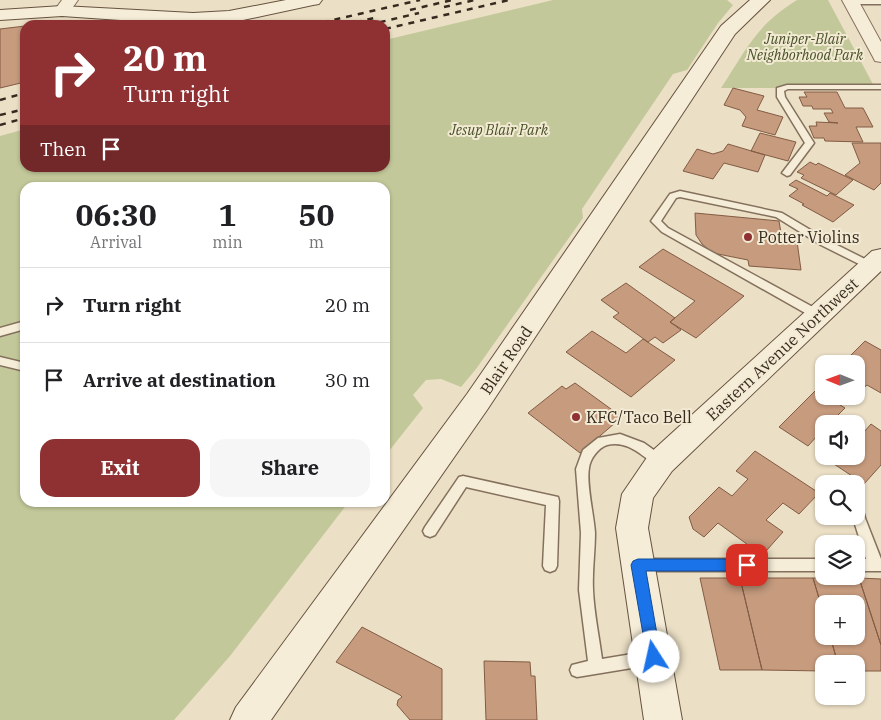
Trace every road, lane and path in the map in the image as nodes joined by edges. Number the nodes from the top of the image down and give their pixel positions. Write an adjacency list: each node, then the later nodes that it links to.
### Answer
1 (313, 0): 5 (main road)
2 (761, 0): 27 (main road, Blair Road)
3 (850, 1): 4 (lane); 7 (street)
4 (881, 2)
5 (66, 5): 6 (main road)
6 (0, 15)
7 (881, 57)
8 (881, 87): 9 (lane)
9 (787, 173)
10 (876, 261): 11 (main road, Eastern Avenue Northwest); 11 (lane)
11 (818, 315): 16 (main road, Eastern Avenue Northwest)
12 (20, 326): 13 (lane)
13 (0, 332)
14 (0, 361): 15 (lane)
15 (20, 366)
16 (661, 462): 19 (main road, Eastern Avenue Northwest); 25 (lane)
17 (862, 525): 22 (lane)
18 (430, 531): 23 (lane)
19 (638, 565): 20 (lane); 24 (main road, Eastern Avenue Northwest)
20 (815, 565)
21 (865, 565): 22 (lane)
22 (878, 565)
23 (550, 566)
24 (654, 657): 25 (lane); 28 (main road, Eastern Avenue Northwest)
25 (596, 667): 26 (lane)
26 (577, 670)
27 (249, 720)
28 (663, 720)

